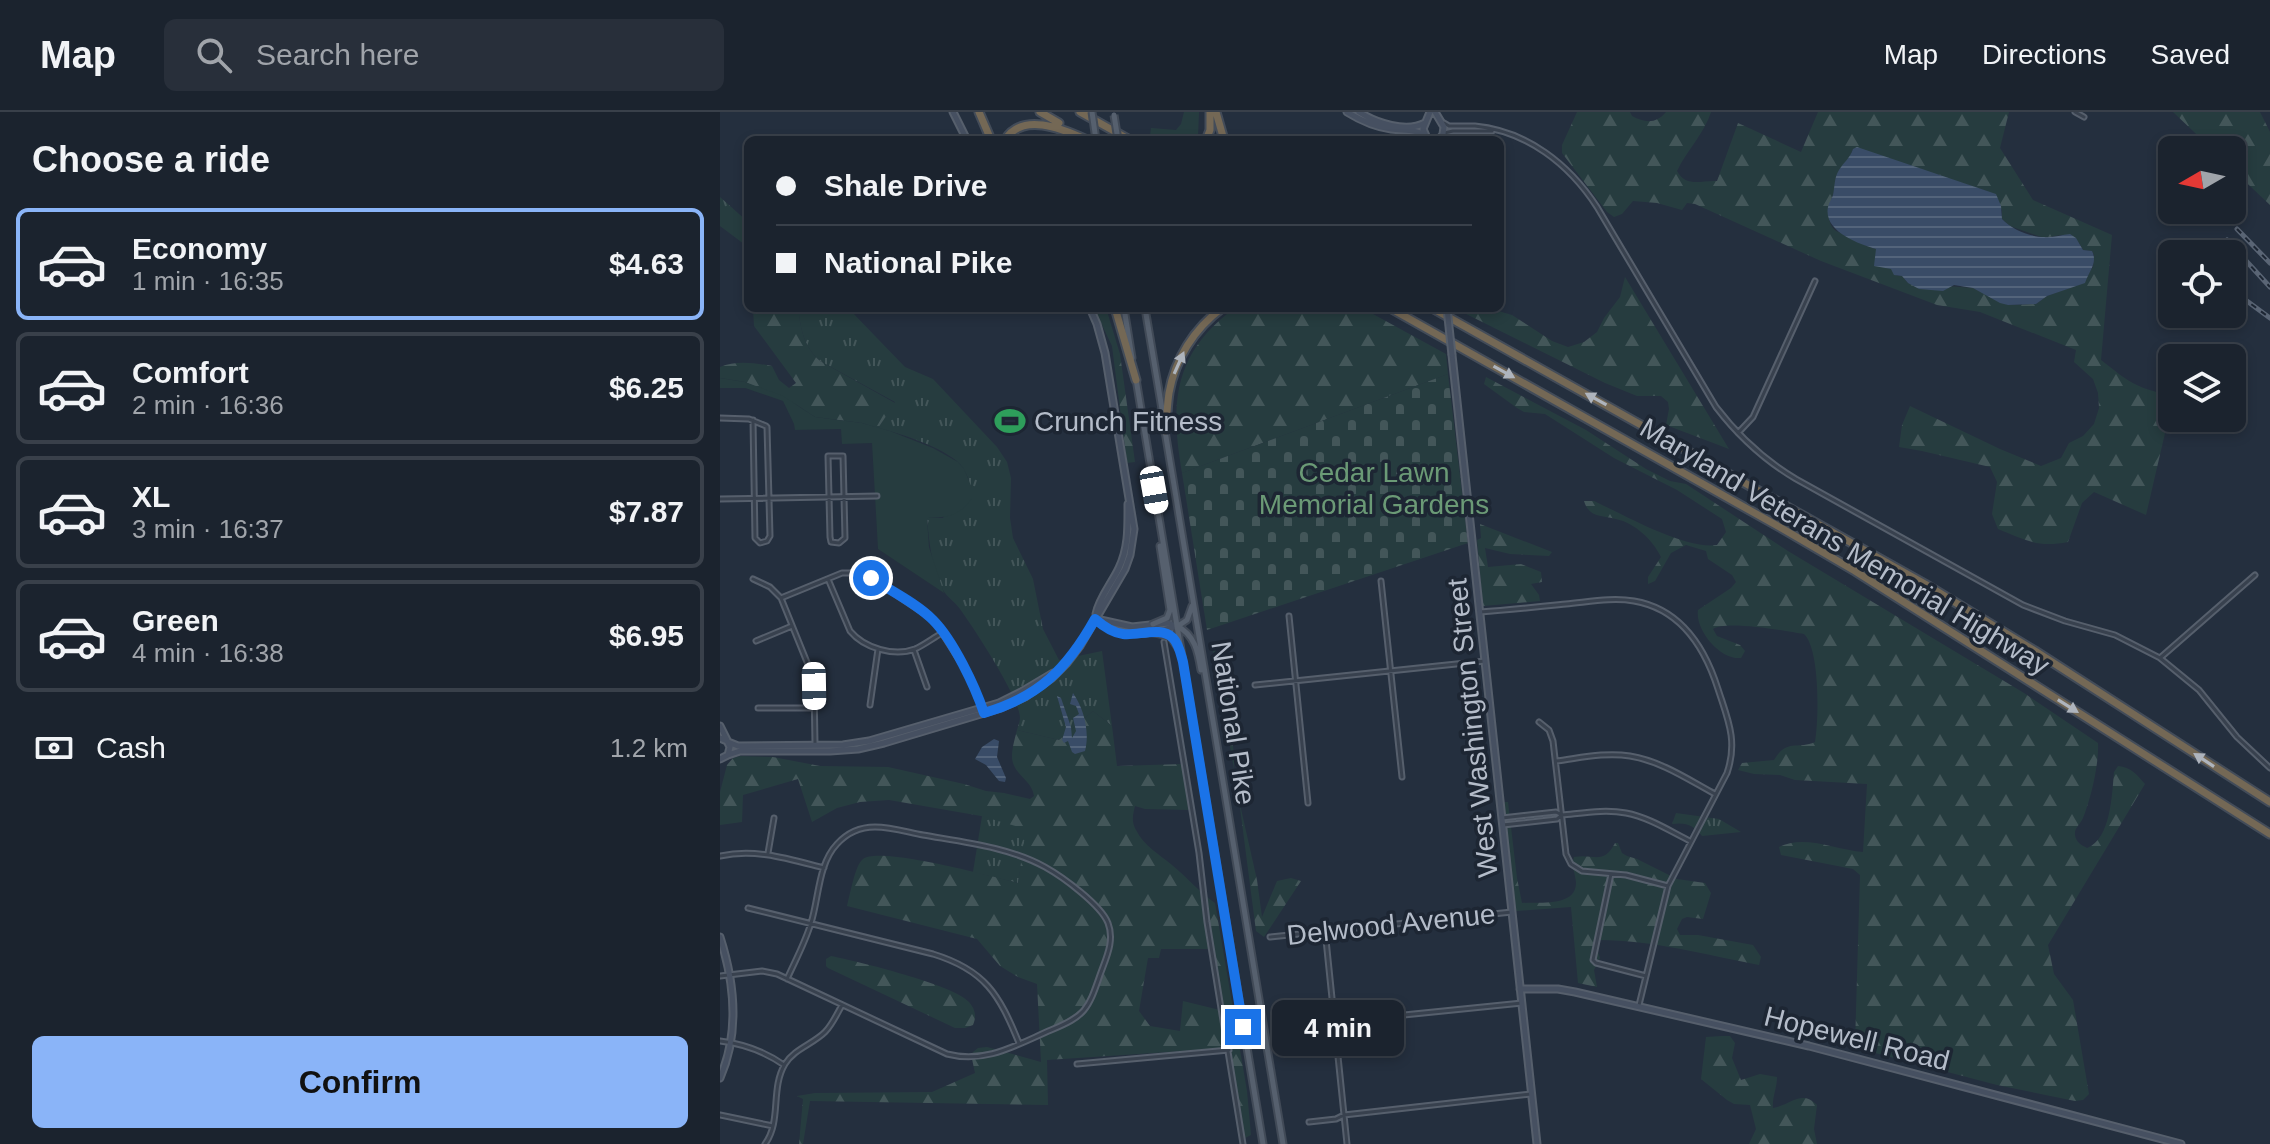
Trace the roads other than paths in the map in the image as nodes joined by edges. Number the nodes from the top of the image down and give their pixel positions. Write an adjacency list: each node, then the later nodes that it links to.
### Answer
1 (953, 112): 18 (main road)
2 (979, 112): 19 (highway)
3 (1040, 112): 22 (highway)
4 (1080, 112): 16 (highway)
5 (1092, 112): 23 (main road, bridge)
6 (1210, 112): 27 (highway)
7 (1216, 112): 28 (highway)
8 (1347, 112): 29 (main road)
9 (1359, 112): 14 (main road)
10 (1432, 112): 14 (main road); 15 (main road)
11 (2075, 112): 13 (street)
12 (1113, 114): 24 (main road, bridge)
13 (2084, 117)
14 (1426, 121): 15 (main road); 30 (main road)
15 (1440, 121): 17 (street); 31 (main road)
16 (1099, 123): 25 (highway); 26 (highway)
17 (1492, 131): 32 (street); 46 (street)
18 (965, 136)
19 (989, 136)
20 (1007, 136): 21 (highway)
21 (1081, 136)
22 (1084, 136)
23 (1091, 136)
24 (1117, 136)
25 (1123, 136)
26 (1127, 136)
27 (1208, 136)
28 (1223, 136)
29 (1424, 136)
30 (1426, 136)
31 (1440, 136)
32 (1442, 136)
33 (1815, 281): 46 (street)
34 (1092, 312): 48 (main road)
35 (1116, 312): 42 (highway)
36 (1125, 312): 42 (main road, National Pike)
37 (1146, 312): 45 (main road, National Pike)
38 (1218, 312): 45 (highway, one-way to 38)
39 (1395, 312): 103 (highway, Maryland Veterans Memorial Highway, one-way to 103)
40 (1439, 312): 98 (highway, Maryland Veterans Memorial Highway, one-way to 40)
41 (1447, 312): 62 (main road, West Washington Street, bridge)
42 (1136, 380): 47 (main road, National Pike)
43 (720, 418): 44 (street)
44 (753, 420): 52 (street); 53 (street)
45 (1165, 431): 59 (main road, National Pike)
46 (1738, 433): 75 (street)
47 (1154, 490): 66 (main road); 68 (main road, National Pike)
48 (1128, 495): 61 (main road); 64 (main road)
49 (877, 496): 51 (street)
50 (829, 497): 51 (street); 51 (street); 51 (street); 53 (street)
51 (844, 497)
52 (754, 498): 53 (street); 53 (street); 54 (street)
53 (769, 498)
54 (720, 499)
55 (2255, 575): 75 (street)
56 (828, 578): 60 (street); 70 (street); 73 (street)
57 (753, 579): 60 (street)
58 (1381, 581): 78 (street)
59 (1193, 595): 68 (main road); 86 (main road, National Pike)
60 (781, 598): 67 (street)
61 (1107, 601): 64 (main road); 65 (main road)
62 (1480, 612): 76 (main road, West Washington Street); 97 (street)
63 (1289, 616): 79 (street)
64 (1095, 619): 65 (main road); 69 (main road); 85 (main road)
65 (1111, 623): 66 (main road)
66 (1153, 624): 68 (main road)
67 (792, 626): 71 (street); 84 (street)
68 (1177, 626): 69 (main road); 77 (main road, National Pike); 86 (main road)
69 (1150, 632): 77 (main road)
70 (942, 633): 74 (street); 85 (street)
71 (756, 641)
72 (1164, 642): 128 (street)
73 (878, 649): 74 (street); 82 (street)
74 (914, 650): 81 (street)
75 (2160, 658): 95 (street)
76 (1485, 661): 78 (street); 102 (main road, West Washington Street)
77 (1183, 662): 139 (main road, National Pike)
78 (1390, 671): 79 (street); 96 (street)
79 (1295, 681): 80 (street); 99 (street)
80 (1255, 685)
81 (927, 687)
82 (870, 705)
83 (758, 708): 84 (street)
84 (815, 708): 91 (street)
85 (983, 710): 91 (main road)
86 (1211, 710): 140 (main road, National Pike)
87 (1539, 722): 93 (street)
88 (720, 726): 90 (main road)
89 (720, 738): 90 (main road)
90 (728, 742): 91 (main road); 92 (main road)
91 (814, 748): 92 (main road)
92 (725, 757): 94 (main road)
93 (1556, 761): 97 (street); 100 (street)
94 (720, 767)
95 (2270, 768)
96 (1402, 777)
97 (1716, 794): 104 (street)
98 (2270, 802)
99 (1308, 803)
100 (1562, 815): 102 (street); 104 (street); 108 (street)
101 (774, 818): 105 (street)
102 (1503, 822): 111 (main road, West Washington Street)
103 (2270, 834)
104 (1690, 841): 109 (street)
105 (768, 854): 106 (street); 107 (street)
106 (720, 856)
107 (824, 868): 112 (street); 127 (street)
108 (1612, 873): 109 (street); 118 (street)
109 (1668, 886): 118 (street)
110 (748, 908): 112 (street)
111 (1512, 912): 113 (street, Delwood Avenue); 120 (main road, West Washington Street)
112 (811, 924): 119 (street); 127 (street)
113 (1325, 930): 115 (street, Delwood Avenue); 124 (street)
114 (720, 937): 116 (main road)
115 (1270, 937)
116 (730, 975): 117 (street); 119 (street); 126 (main road)
117 (720, 976)
118 (1646, 976): 123 (street)
119 (787, 979): 122 (street)
120 (1520, 989): 121 (main road, West Washington Street); 123 (main road, Hopewell Road)
121 (1522, 1003): 124 (street); 132 (main road, West Washington Street)
122 (842, 1005): 127 (street); 130 (street)
123 (1638, 1006): 143 (main road, Hopewell Road)
124 (1334, 1022): 134 (street)
125 (720, 1041): 126 (street)
126 (731, 1042): 130 (street); 131 (main road)
127 (1019, 1043)
128 (1229, 1050): 129 (street); 138 (street)
129 (1077, 1064)
130 (784, 1065): 136 (street)
131 (720, 1078)
132 (1531, 1094): 134 (street); 142 (main road, West Washington Street)
133 (720, 1115): 136 (street)
134 (1344, 1115): 135 (street); 141 (street)
135 (1309, 1122)
136 (773, 1126): 137 (street)
137 (765, 1144)
138 (1243, 1144)
139 (1263, 1144)
140 (1283, 1144)
141 (1347, 1144)
142 (1537, 1144)
143 (2181, 1144)

